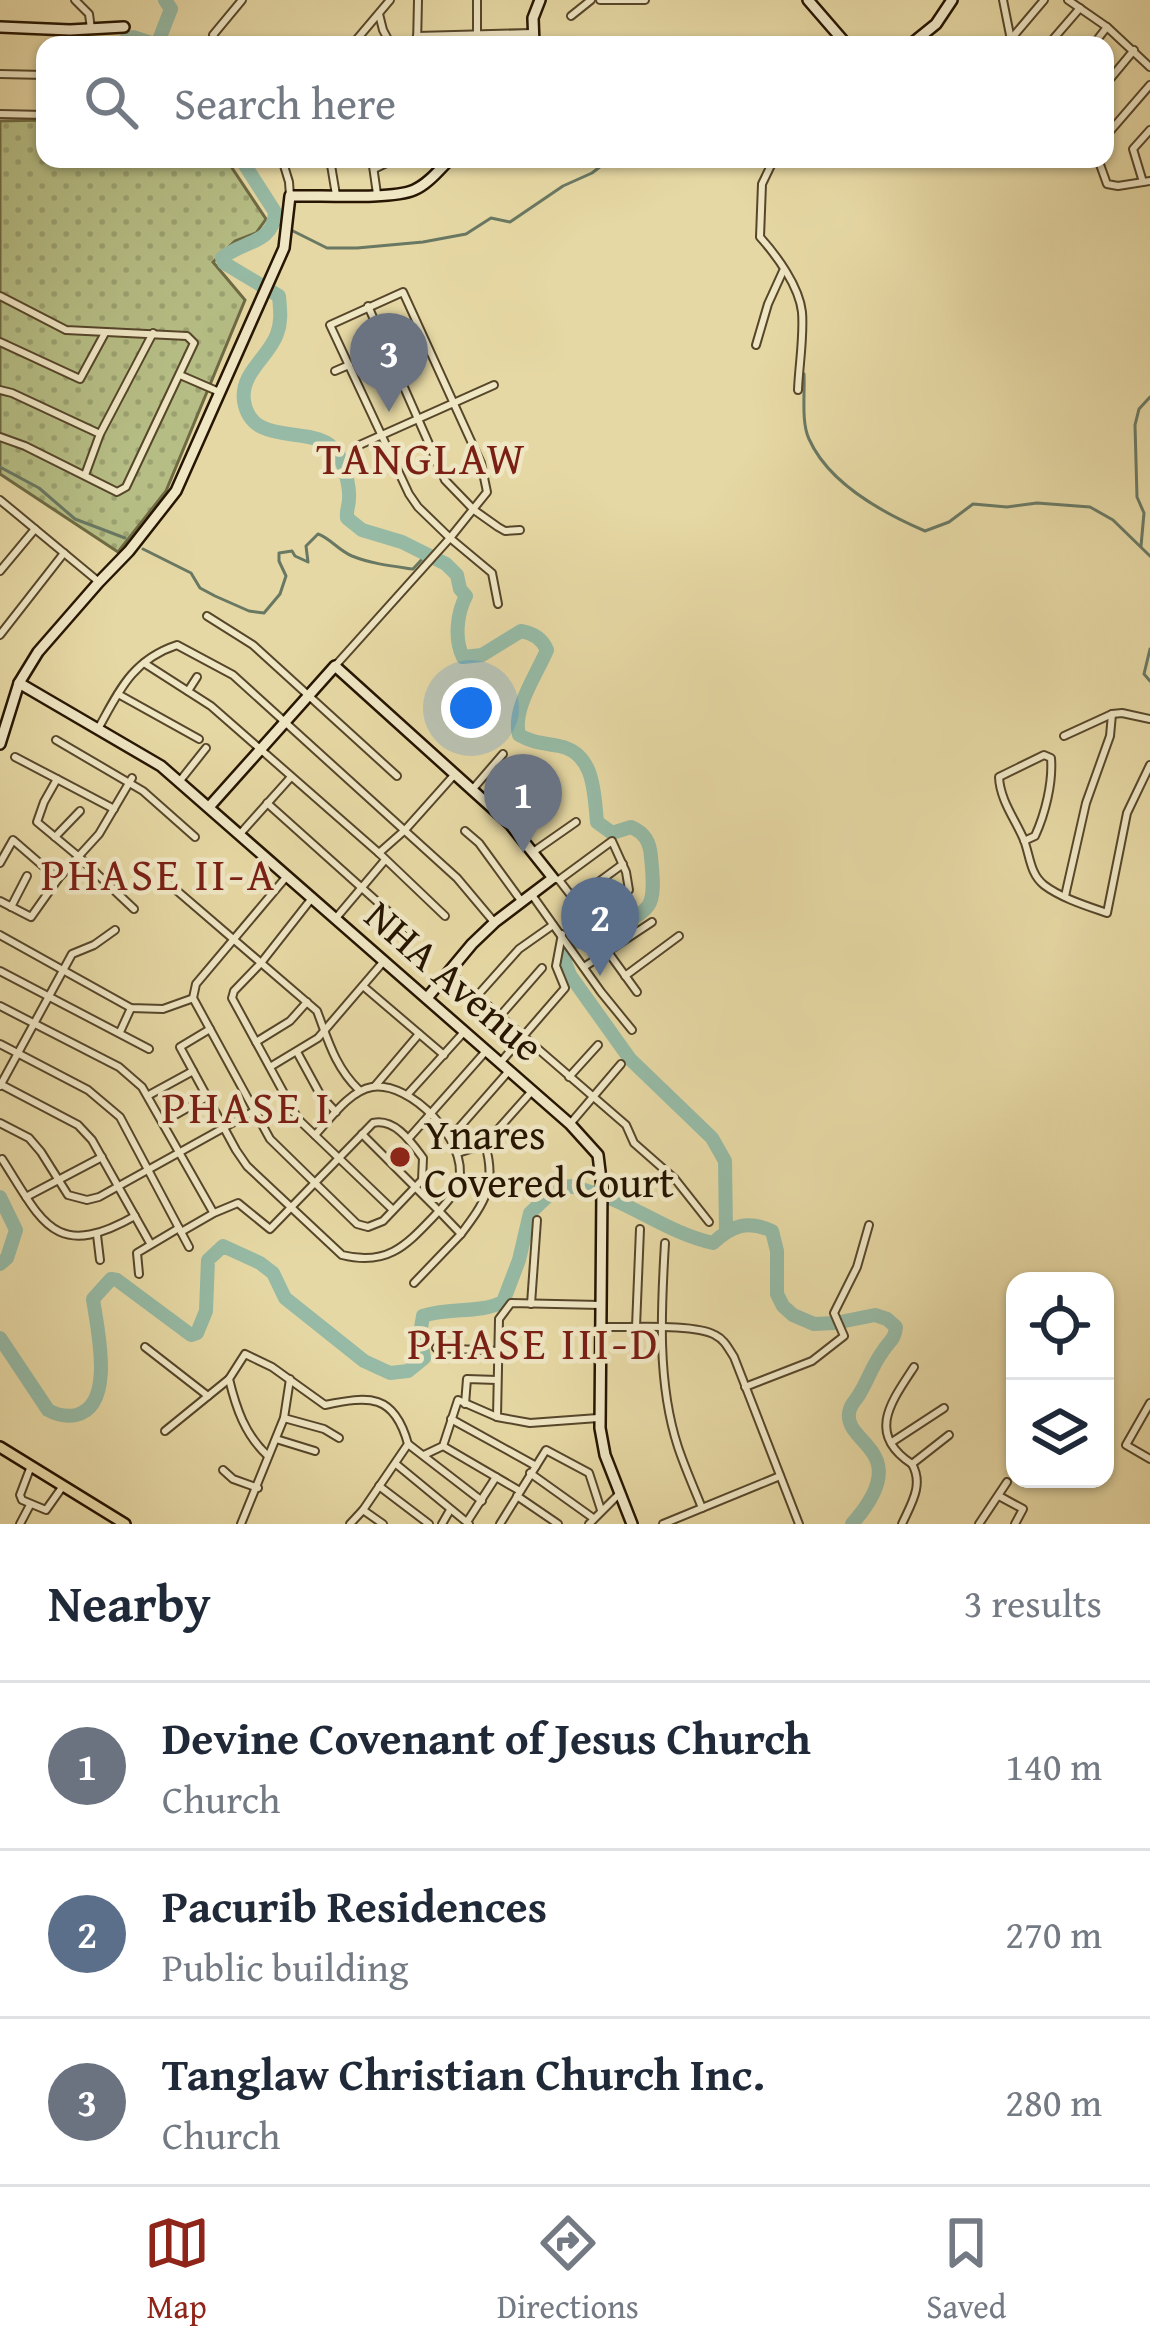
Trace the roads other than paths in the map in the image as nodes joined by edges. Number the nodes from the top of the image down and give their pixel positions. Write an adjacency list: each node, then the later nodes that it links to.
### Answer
1 (75, 0): 20 (street)
2 (242, 0): 22 (street)
3 (390, 0): 15 (street)
4 (418, 0): 25 (street)
5 (477, 0): 21 (street)
6 (539, 0): 28 (street)
7 (596, 0): 8 (street); 16 (street)
8 (645, 0)
9 (808, 0): 29 (street)
10 (952, 0): 30 (street)
11 (1003, 0): 31 (street)
12 (1044, 0): 32 (street)
13 (1068, 0): 14 (street)
14 (1081, 8): 19 (street); 33 (street)
15 (379, 14): 23 (street); 24 (street)
16 (571, 16)
17 (0, 27): 20 (street)
18 (124, 27): 20 (street)
19 (1107, 27): 34 (street); 35 (street)
20 (91, 29)
21 (477, 35): 26 (street); 27 (street)
22 (214, 36)
23 (361, 36)
24 (386, 36)
25 (417, 36)
26 (467, 36)
27 (491, 36)
28 (533, 36)
29 (840, 36)
30 (921, 36)
31 (1011, 36)
32 (1017, 36)
33 (1056, 36)
34 (1100, 36)
35 (1134, 50): 36 (street); 39 (street)
36 (1150, 67)
37 (0, 74): 38 (street)
38 (36, 74)
39 (1114, 74)
40 (1150, 85): 43 (street)
41 (0, 114): 42 (street)
42 (36, 115)
43 (1114, 127)
44 (1150, 130): 52 (street)
45 (285, 168): 54 (street)
46 (331, 168): 55 (street)
47 (378, 168): 51 (street)
48 (441, 168): 53 (street)
49 (769, 168): 56 (street)
50 (1101, 168): 52 (street)
51 (374, 170): 53 (street)
52 (1146, 182)
53 (377, 194): 55 (street)
54 (290, 196): 55 (street); 69 (street)
55 (336, 196)
56 (783, 271): 62 (street); 68 (street)
57 (0, 296): 60 (street)
58 (368, 306): 63 (street); 70 (street); 71 (street)
59 (154, 332): 60 (street); 65 (street); 72 (street)
60 (106, 333): 61 (street)
61 (0, 342)
62 (756, 345)
63 (349, 365): 64 (street); 73 (street)
64 (335, 371)
65 (180, 375): 69 (street); 76 (street)
66 (494, 386): 70 (street)
67 (0, 390): 72 (street)
68 (798, 390)
69 (218, 392): 84 (street)
70 (453, 402): 71 (street); 78 (street)
71 (416, 418): 73 (street); 78 (street)
72 (100, 434): 76 (street)
73 (383, 434): 75 (street); 81 (street)
74 (0, 437): 76 (street)
75 (355, 447)
76 (85, 475)
77 (1, 502): 79 (street)
78 (474, 509): 80 (street); 81 (street)
79 (35, 529): 82 (street); 83 (street)
80 (520, 530)
81 (450, 538): 85 (street); 89 (street)
82 (64, 553): 84 (street); 87 (street)
83 (0, 571)
84 (99, 582): 91 (street)
85 (498, 604)
86 (208, 616): 94 (street)
87 (0, 634)
88 (144, 663): 92 (street); 93 (street); 97 (street)
89 (335, 666): 94 (street); 109 (street)
90 (197, 677): 92 (street)
91 (20, 683): 98 (street, NHA Avenue); 102 (street)
92 (188, 691): 104 (street)
93 (118, 694): 98 (street); 100 (street)
94 (309, 696): 97 (street); 110 (street)
95 (1112, 714): 96 (street); 99 (street); 139 (street)
96 (1150, 719)
97 (284, 724): 104 (street); 122 (street)
98 (98, 729): 114 (street, NHA Avenue)
99 (1064, 736)
100 (199, 739)
101 (56, 740): 113 (street)
102 (0, 744)
103 (206, 748): 114 (street)
104 (261, 751): 111 (street); 117 (street)
105 (503, 754): 115 (street)
106 (15, 758): 112 (street)
107 (1150, 764): 139 (street)
108 (537, 772): 120 (street)
109 (455, 774): 115 (street); 122 (street)
110 (397, 776)
111 (291, 777): 116 (street); 130 (street)
112 (57, 779): 118 (street); 125 (street)
113 (130, 780): 118 (street); 126 (street)
114 (179, 782): 117 (street, NHA Avenue)
115 (472, 790): 120 (street)
116 (267, 803): 124 (street); 138 (street)
117 (208, 807): 124 (street, NHA Avenue)
118 (114, 809): 129 (street)
119 (80, 811): 125 (street)
120 (500, 814): 128 (street)
121 (576, 822): 128 (street)
122 (405, 830): 130 (street); 148 (street)
123 (465, 831): 141 (street)
124 (240, 834): 133 (street, NHA Avenue)
125 (55, 837): 129 (street)
126 (195, 837)
127 (1024, 842): 127 (street); 139 (street)
128 (533, 852): 137 (street)
129 (78, 856): 136 (street); 145 (street)
130 (382, 857): 138 (street); 146 (street)
131 (0, 863): 136 (street)
132 (623, 864): 137 (street); 142 (street); 142 (street)
133 (287, 875): 140 (street, NHA Avenue); 156 (street)
134 (27, 876): 144 (street)
135 (161, 877): 156 (street)
136 (58, 879): 144 (street)
137 (556, 879): 141 (street); 142 (street)
138 (362, 888): 147 (street); 152 (street)
139 (1065, 896)
140 (312, 898): 147 (street, NHA Avenue); 159 (street)
141 (527, 898): 148 (street); 150 (street)
142 (574, 900)
143 (0, 901): 144 (street)
144 (11, 907)
145 (134, 909)
146 (445, 916)
147 (336, 918): 158 (street, NHA Avenue)
148 (494, 922): 164 (street)
149 (652, 922): 157 (street)
150 (554, 924): 153 (street); 169 (street)
151 (115, 930): 162 (street)
152 (410, 932)
153 (562, 934): 160 (street); 183 (street)
154 (0, 935): 162 (street)
155 (680, 936): 165 (street)
156 (232, 939): 159 (street); 170 (street)
157 (608, 952): 160 (street); 165 (street)
158 (384, 962): 166 (street); 171 (street, NHA Avenue)
159 (261, 963): 172 (street); 184 (street)
160 (584, 967): 178 (street)
161 (542, 968): 175 (street)
162 (62, 969): 168 (street); 174 (street)
163 (0, 971): 168 (street)
164 (449, 972): 169 (street); 171 (street)
165 (625, 976): 167 (street)
166 (363, 986): 180 (street); 182 (street)
167 (637, 992)
168 (47, 995): 176 (street); 181 (street)
169 (477, 996): 175 (street)
170 (193, 998): 174 (street); 177 (street)
171 (427, 998): 179 (street, NHA Avenue)
172 (307, 1002): 180 (street); 184 (street)
173 (0, 1006): 176 (street)
174 (131, 1008): 181 (street)
175 (500, 1016): 183 (street)
176 (32, 1023): 190 (street); 202 (street)
177 (209, 1029): 195 (street); 205 (street)
178 (632, 1030)
179 (464, 1032): 188 (street, NHA Avenue); 191 (street)
180 (322, 1033): 189 (street); 199 (street)
181 (119, 1034): 187 (street)
182 (419, 1034): 191 (street); 198 (street)
183 (523, 1036): 194 (street); 196 (street)
184 (256, 1042): 193 (street)
185 (0, 1044): 190 (street)
186 (598, 1045): 196 (street)
187 (149, 1049)
188 (486, 1051): 194 (street, NHA Avenue); 207 (street)
189 (297, 1052): 193 (street); 206 (street)
190 (17, 1053): 197 (street); 222 (street)
191 (444, 1055): 201 (street)
192 (621, 1064): 204 (street)
193 (270, 1067): 213 (street)
194 (504, 1067): 200 (street, NHA Avenue); 214 (street)
195 (193, 1071): 202 (street); 203 (street)
196 (569, 1077): 204 (street)
197 (0, 1085): 219 (street)
198 (374, 1086): 199 (street); 201 (street)
199 (360, 1091): 206 (street)
200 (532, 1091): 210 (street, NHA Avenue); 216 (street)
201 (407, 1095): 207 (street)
202 (148, 1096): 208 (street)
203 (207, 1097): 208 (street); 211 (street)
204 (593, 1097): 210 (street); 235 (street)
205 (254, 1111): 211 (street); 225 (street)
206 (336, 1112): 213 (street)
207 (431, 1116): 214 (street); 215 (street)
208 (163, 1122): 217 (street)
209 (0, 1123): 224 (street)
210 (570, 1124): 248 (street, NHA Avenue)
211 (224, 1128): 217 (street); 229 (street)
212 (362, 1134): 215 (street); 220 (street); 227 (street)
213 (315, 1135): 220 (street)
214 (451, 1137): 218 (street)
215 (408, 1139): 227 (street)
216 (485, 1144): 218 (street); 239 (street)
217 (180, 1152): 222 (street); 232 (street)
218 (458, 1153): 231 (street)
219 (102, 1157): 224 (street); 226 (street)
220 (340, 1157): 225 (street); 230 (street)
221 (2, 1159): 223 (street)
222 (148, 1169): 226 (street); 238 (street)
223 (4, 1170): 228 (street)
224 (58, 1182): 226 (street); 228 (street)
225 (315, 1183): 229 (street); 230 (street)
226 (119, 1187): 233 (street)
227 (415, 1188): 230 (street); 231 (street)
228 (26, 1197): 240 (street)
229 (291, 1208): 231 (street); 232 (street)
230 (394, 1210)
231 (439, 1211): 239 (street)
232 (214, 1213): 238 (street)
233 (135, 1216): 240 (street); 241 (street)
234 (537, 1220): 247 (street)
235 (709, 1222)
236 (868, 1225): 259 (street)
237 (640, 1229): 250 (street)
238 (180, 1230): 241 (street); 243 (street)
239 (461, 1234): 246 (street)
240 (97, 1235): 244 (street)
241 (149, 1244): 245 (street)
242 (664, 1244): 251 (street)
243 (189, 1247)
244 (100, 1260)
245 (139, 1274)
246 (414, 1283)
247 (531, 1304): 248 (street); 254 (street)
248 (600, 1305): 249 (street, NHA Avenue)
249 (600, 1327): 250 (street); 266 (street, NHA Avenue)
250 (635, 1328): 251 (street)
251 (661, 1328): 259 (street); 296 (street)
252 (145, 1348): 260 (street)
253 (436, 1348): 254 (street)
254 (497, 1351): 258 (street)
255 (914, 1367): 272 (street)
256 (229, 1379): 257 (street); 260 (street); 278 (street)
257 (290, 1379): 265 (street); 273 (street)
258 (497, 1380): 261 (street); 264 (street)
259 (746, 1387): 286 (street)
260 (208, 1396): 268 (street)
261 (465, 1404): 264 (street); 267 (street)
262 (944, 1408): 272 (street)
263 (1148, 1408): 279 (street)
264 (497, 1417): 266 (street)
265 (284, 1418): 270 (street); 271 (street)
266 (599, 1418): 292 (street, NHA Avenue)
267 (451, 1419): 274 (street); 284 (street)
268 (165, 1431)
269 (949, 1435): 281 (street)
270 (276, 1438): 276 (street); 278 (street)
271 (338, 1438)
272 (892, 1442): 281 (street)
273 (408, 1444): 277 (street); 280 (street)
274 (442, 1446): 277 (street); 285 (street)
275 (0, 1447): 282 (main road)
276 (315, 1450)
277 (424, 1455): 294 (street)
278 (268, 1456): 290 (street)
279 (1150, 1459)
280 (396, 1464): 289 (street); 298 (street)
281 (912, 1464): 314 (street)
282 (31, 1466): 288 (main road); 295 (street)
283 (223, 1470): 290 (street)
284 (533, 1470): 291 (street); 299 (street); 300 (street)
285 (496, 1477): 291 (street); 294 (street)
286 (780, 1477): 296 (street); 313 (street)
287 (1006, 1484): 293 (street)
288 (63, 1486): 295 (street); 304 (main road)
289 (380, 1486): 297 (street); 308 (street)
290 (258, 1488): 305 (street)
291 (518, 1493): 301 (street); 310 (street)
292 (619, 1494): 299 (street); 311 (street, NHA Avenue)
293 (999, 1496): 315 (street); 316 (street)
294 (482, 1501): 302 (street)
295 (30, 1505): 303 (street)
296 (702, 1508): 312 (street)
297 (363, 1510): 306 (street); 307 (street)
298 (450, 1510): 302 (street); 309 (street)
299 (601, 1510): 300 (street)
300 (591, 1521)
301 (505, 1522)
302 (468, 1523)
303 (20, 1524)
304 (125, 1524)
305 (242, 1524)
306 (350, 1524)
307 (383, 1524)
308 (428, 1524)
309 (442, 1524)
310 (558, 1524)
311 (632, 1524)
312 (663, 1524)
313 (800, 1524)
314 (902, 1524)
315 (979, 1524)
316 (1015, 1524)

